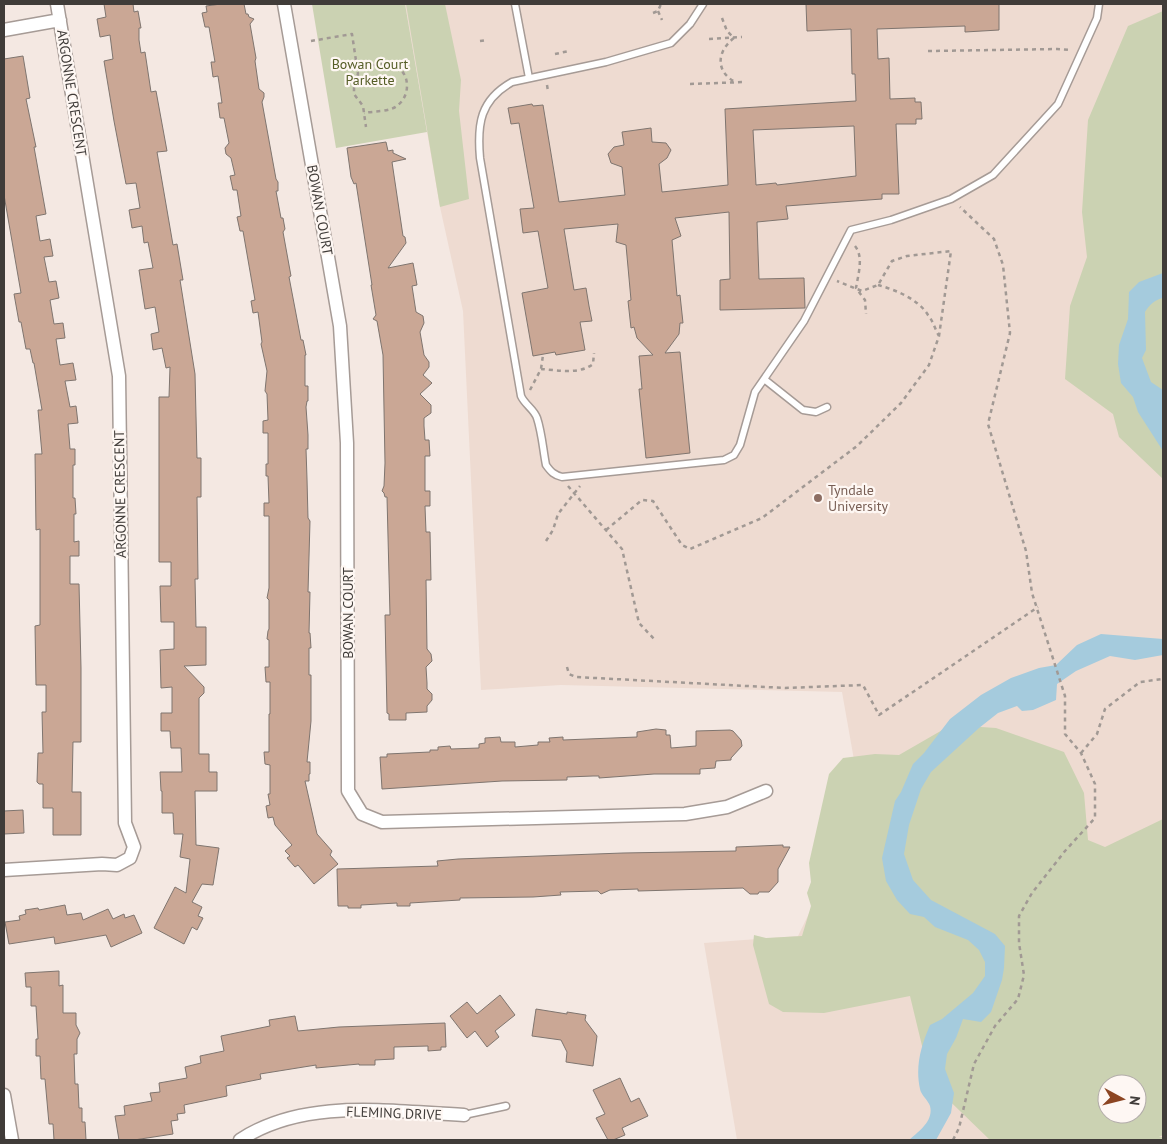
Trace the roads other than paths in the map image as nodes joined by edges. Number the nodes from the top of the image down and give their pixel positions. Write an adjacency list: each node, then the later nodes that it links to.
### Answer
1 (57, 4): 6 (street, ARGONNE CRESCENT)
2 (284, 4): 11 (street, BOWAN COURT)
3 (516, 4): 8 (lane)
4 (703, 4): 8 (lane)
5 (1098, 4): 9 (lane)
6 (60, 20): 7 (street); 12 (street, ARGONNE CRESCENT)
7 (4, 30)
8 (529, 78): 9 (lane)
9 (764, 379): 10 (lane)
10 (827, 407)
11 (766, 791)
12 (4, 870)
13 (4, 1095): 16 (street)
14 (506, 1106): 15 (lane)
15 (464, 1116): 17 (street, FLEMING DRIVE)
16 (12, 1140)
17 (240, 1140)

